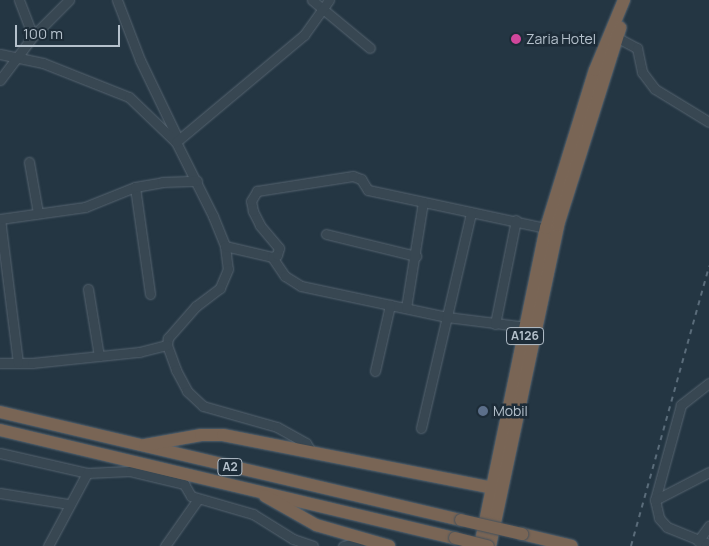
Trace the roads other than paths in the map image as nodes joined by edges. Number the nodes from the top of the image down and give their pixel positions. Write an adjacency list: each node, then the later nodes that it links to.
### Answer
1 (19, 0): 8 (street)
2 (69, 0): 8 (street)
3 (116, 0): 16 (street)
4 (312, 0): 7 (street)
5 (624, 0): 24 (highway, A126)
6 (632, 0): 9 (highway, A126)
7 (326, 4): 11 (street); 16 (street)
8 (33, 36): 13 (street)
9 (616, 37): 15 (street); 68 (highway, A126)
10 (0, 44): 12 (street)
11 (370, 48)
12 (3, 54): 13 (street)
13 (20, 56): 14 (street); 16 (street)
14 (0, 80)
15 (709, 122)
16 (177, 140): 18 (street)
17 (29, 162): 22 (street)
18 (197, 181): 19 (street); 26 (street)
19 (135, 187): 22 (street); 30 (street)
20 (423, 202): 21 (street); 27 (street); 28 (street)
21 (471, 213): 23 (street); 33 (street)
22 (38, 214): 39 (street)
23 (516, 220): 24 (street); 34 (street)
24 (546, 228): 35 (highway, A126)
25 (326, 234): 27 (street)
26 (225, 246): 28 (street); 36 (street)
27 (416, 256): 32 (street)
28 (272, 257): 31 (street)
29 (88, 289): 37 (street)
30 (150, 294)
31 (390, 305): 32 (street); 40 (street)
32 (406, 308): 33 (street)
33 (446, 317): 34 (street); 43 (street)
34 (495, 324): 35 (street)
35 (526, 326): 51 (highway, A126)
36 (167, 345): 37 (street); 47 (street)
37 (99, 356): 39 (street)
38 (0, 363): 39 (street)
39 (18, 363)
40 (375, 371)
41 (709, 383): 55 (street)
42 (0, 412): 45 (highway, A2)
43 (421, 428)
44 (0, 430): 50 (highway, A2)
45 (134, 445): 47 (highway); 52 (highway, A2)
46 (0, 453): 49 (street)
47 (312, 453): 51 (highway)
48 (709, 472): 55 (street)
49 (87, 473): 54 (street); 56 (street)
50 (247, 488): 57 (highway, A2); 59 (highway)
51 (494, 488): 67 (highway, A126)
52 (340, 492): 57 (highway); 69 (highway, A2, bridge)
53 (0, 493): 56 (street)
54 (198, 498): 64 (street); 65 (street)
55 (655, 500): 60 (street)
56 (69, 504): 63 (street)
57 (336, 509): 68 (highway, A2, bridge)
58 (709, 526): 60 (street)
59 (366, 540): 62 (street); 66 (highway)
60 (698, 540): 61 (street)
61 (709, 544)
62 (348, 545)
63 (48, 546)
64 (164, 546)
65 (313, 546)
66 (389, 546)
67 (480, 546)
68 (489, 546)
69 (572, 546)

